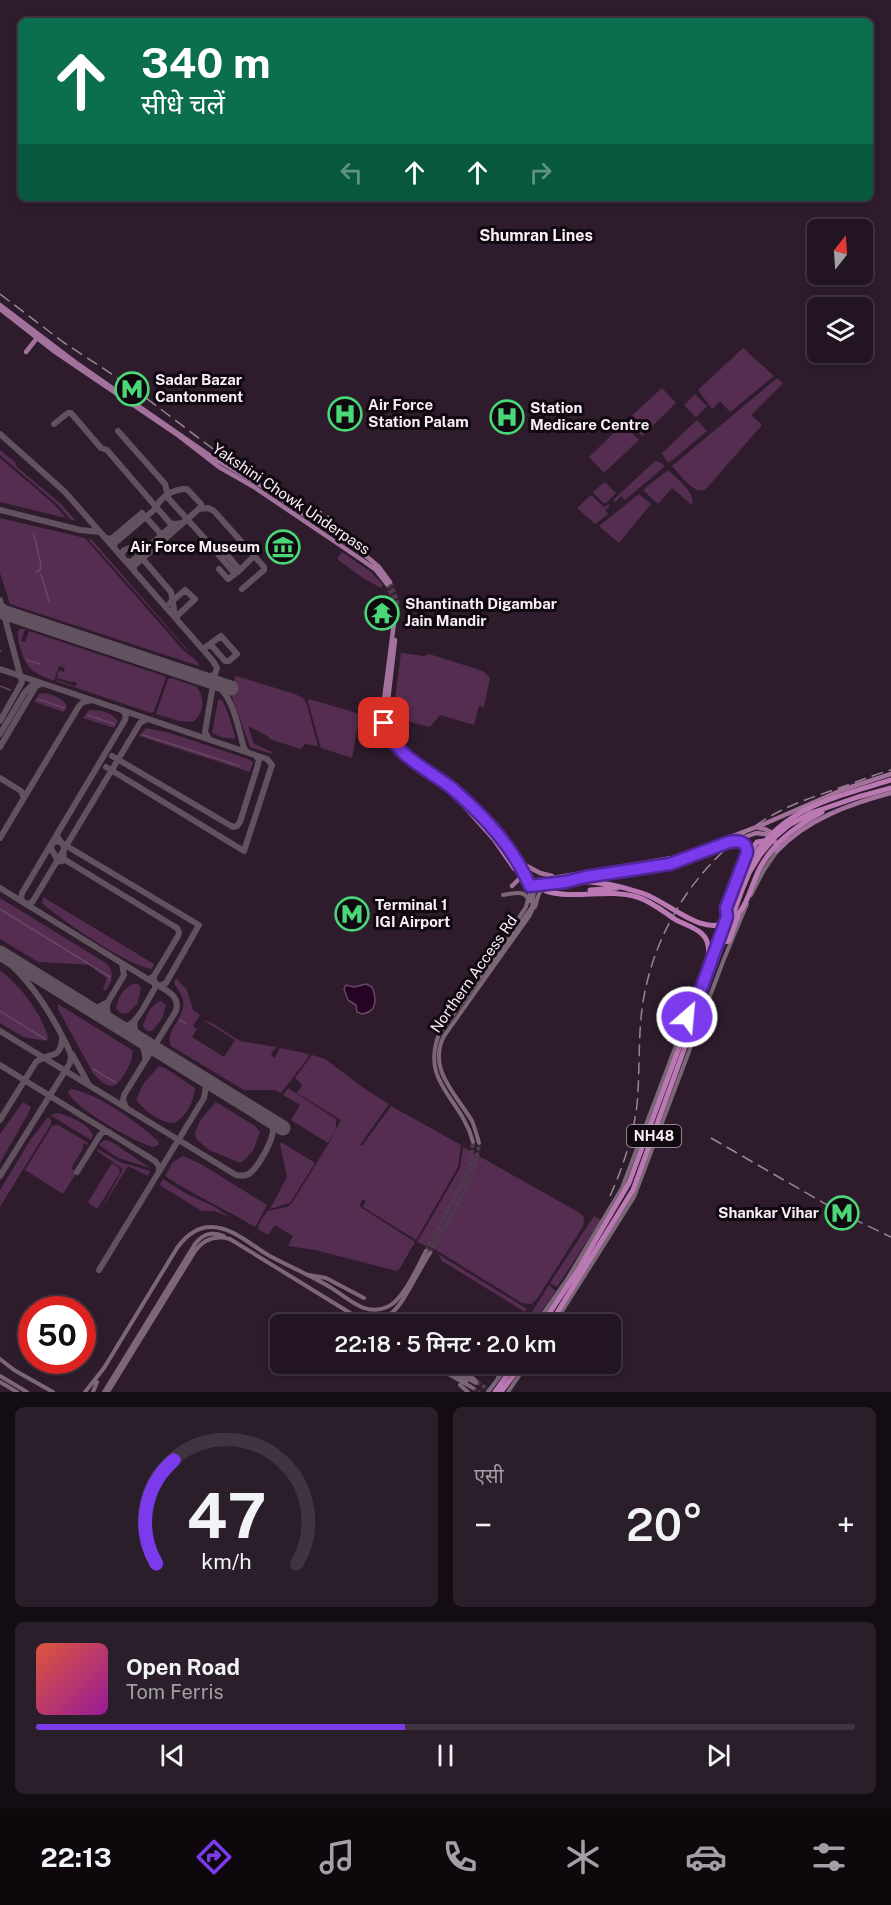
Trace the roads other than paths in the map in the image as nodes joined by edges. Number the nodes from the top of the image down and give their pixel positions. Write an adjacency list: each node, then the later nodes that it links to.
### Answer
1 (0, 305): 3 (main road, Yakshini Chowk Underpass)
2 (0, 309): 3 (main road, Yakshini Chowk Underpass)
3 (37, 338): 4 (main road)
4 (26, 352)
5 (891, 774): 10 (main road)
6 (891, 780): 31 (highway, NH48)
7 (443, 782): 21 (highway); 21 (main road)
8 (891, 788): 11 (highway, NH48)
9 (891, 793): 12 (main road)
10 (819, 800): 12 (main road); 13 (main road)
11 (832, 807): 26 (highway); 31 (highway, NH48)
12 (826, 816): 16 (main road)
13 (776, 818): 14 (main road); 16 (main road)
14 (750, 832): 15 (main road); 17 (main road); 22 (main road)
15 (774, 837): 18 (main road); 19 (highway)
16 (791, 837): 18 (main road)
17 (729, 842): 20 (highway); 23 (main road)
18 (777, 851): 32 (main road)
19 (767, 853): 20 (highway); 30 (highway)
20 (744, 861): 34 (highway)
21 (519, 864): 22 (main road); 24 (main road); 25 (main road)
22 (559, 877): 24 (main road)
23 (568, 881): 24 (main road); 26 (highway); 33 (main road)
24 (532, 883): 33 (main road, Northern Access Rd); 35 (main road, Northern Access Rd)
25 (512, 886)
26 (631, 889): 28 (highway)
27 (546, 891): 28 (highway)
28 (573, 894): 38 (highway)
29 (503, 895): 35 (main road)
30 (744, 898): 32 (highway); 36 (highway)
31 (735, 904): 34 (highway, NH48); 36 (highway, NH48)
32 (745, 909): 49 (main road)
33 (532, 911): 39 (main road, Northern Access Rd)
34 (727, 917): 37 (highway, NH48)
35 (505, 941): 39 (main road, Northern Access Rd)
36 (724, 942): 50 (highway, NH48)
37 (700, 992): 38 (main road); 48 (highway, NH48)
38 (693, 998): 47 (main road)
39 (445, 1030): 40 (main road, Northern Access Rd); 41 (main road, Northern Access Rd)
40 (473, 1142)
41 (479, 1143)
42 (230, 1239): 45 (main road); 71 (main road); 71 (main road)
43 (310, 1276): 44 (main road); 46 (main road); 52 (main road)
44 (364, 1298)
45 (352, 1314)
46 (392, 1314)
47 (543, 1314)
48 (549, 1314)
49 (558, 1314)
50 (558, 1314)
51 (0, 1359): 68 (main road)
52 (104, 1368): 69 (main road); 70 (main road)
53 (449, 1374): 54 (main road)
54 (453, 1374)
55 (460, 1374): 56 (main road)
56 (468, 1374)
57 (498, 1374): 64 (main road)
58 (502, 1374): 64 (main road)
59 (507, 1374): 74 (highway)
60 (514, 1374): 75 (highway)
61 (521, 1374): 76 (main road)
62 (0, 1376): 67 (main road)
63 (0, 1382): 66 (main road)
64 (495, 1383): 73 (main road)
65 (460, 1385): 72 (main road)
66 (17, 1392)
67 (27, 1392)
68 (53, 1392)
69 (85, 1392)
70 (93, 1392)
71 (106, 1392)
72 (468, 1392)
73 (488, 1392)
74 (495, 1392)
75 (501, 1392)
76 (509, 1392)

